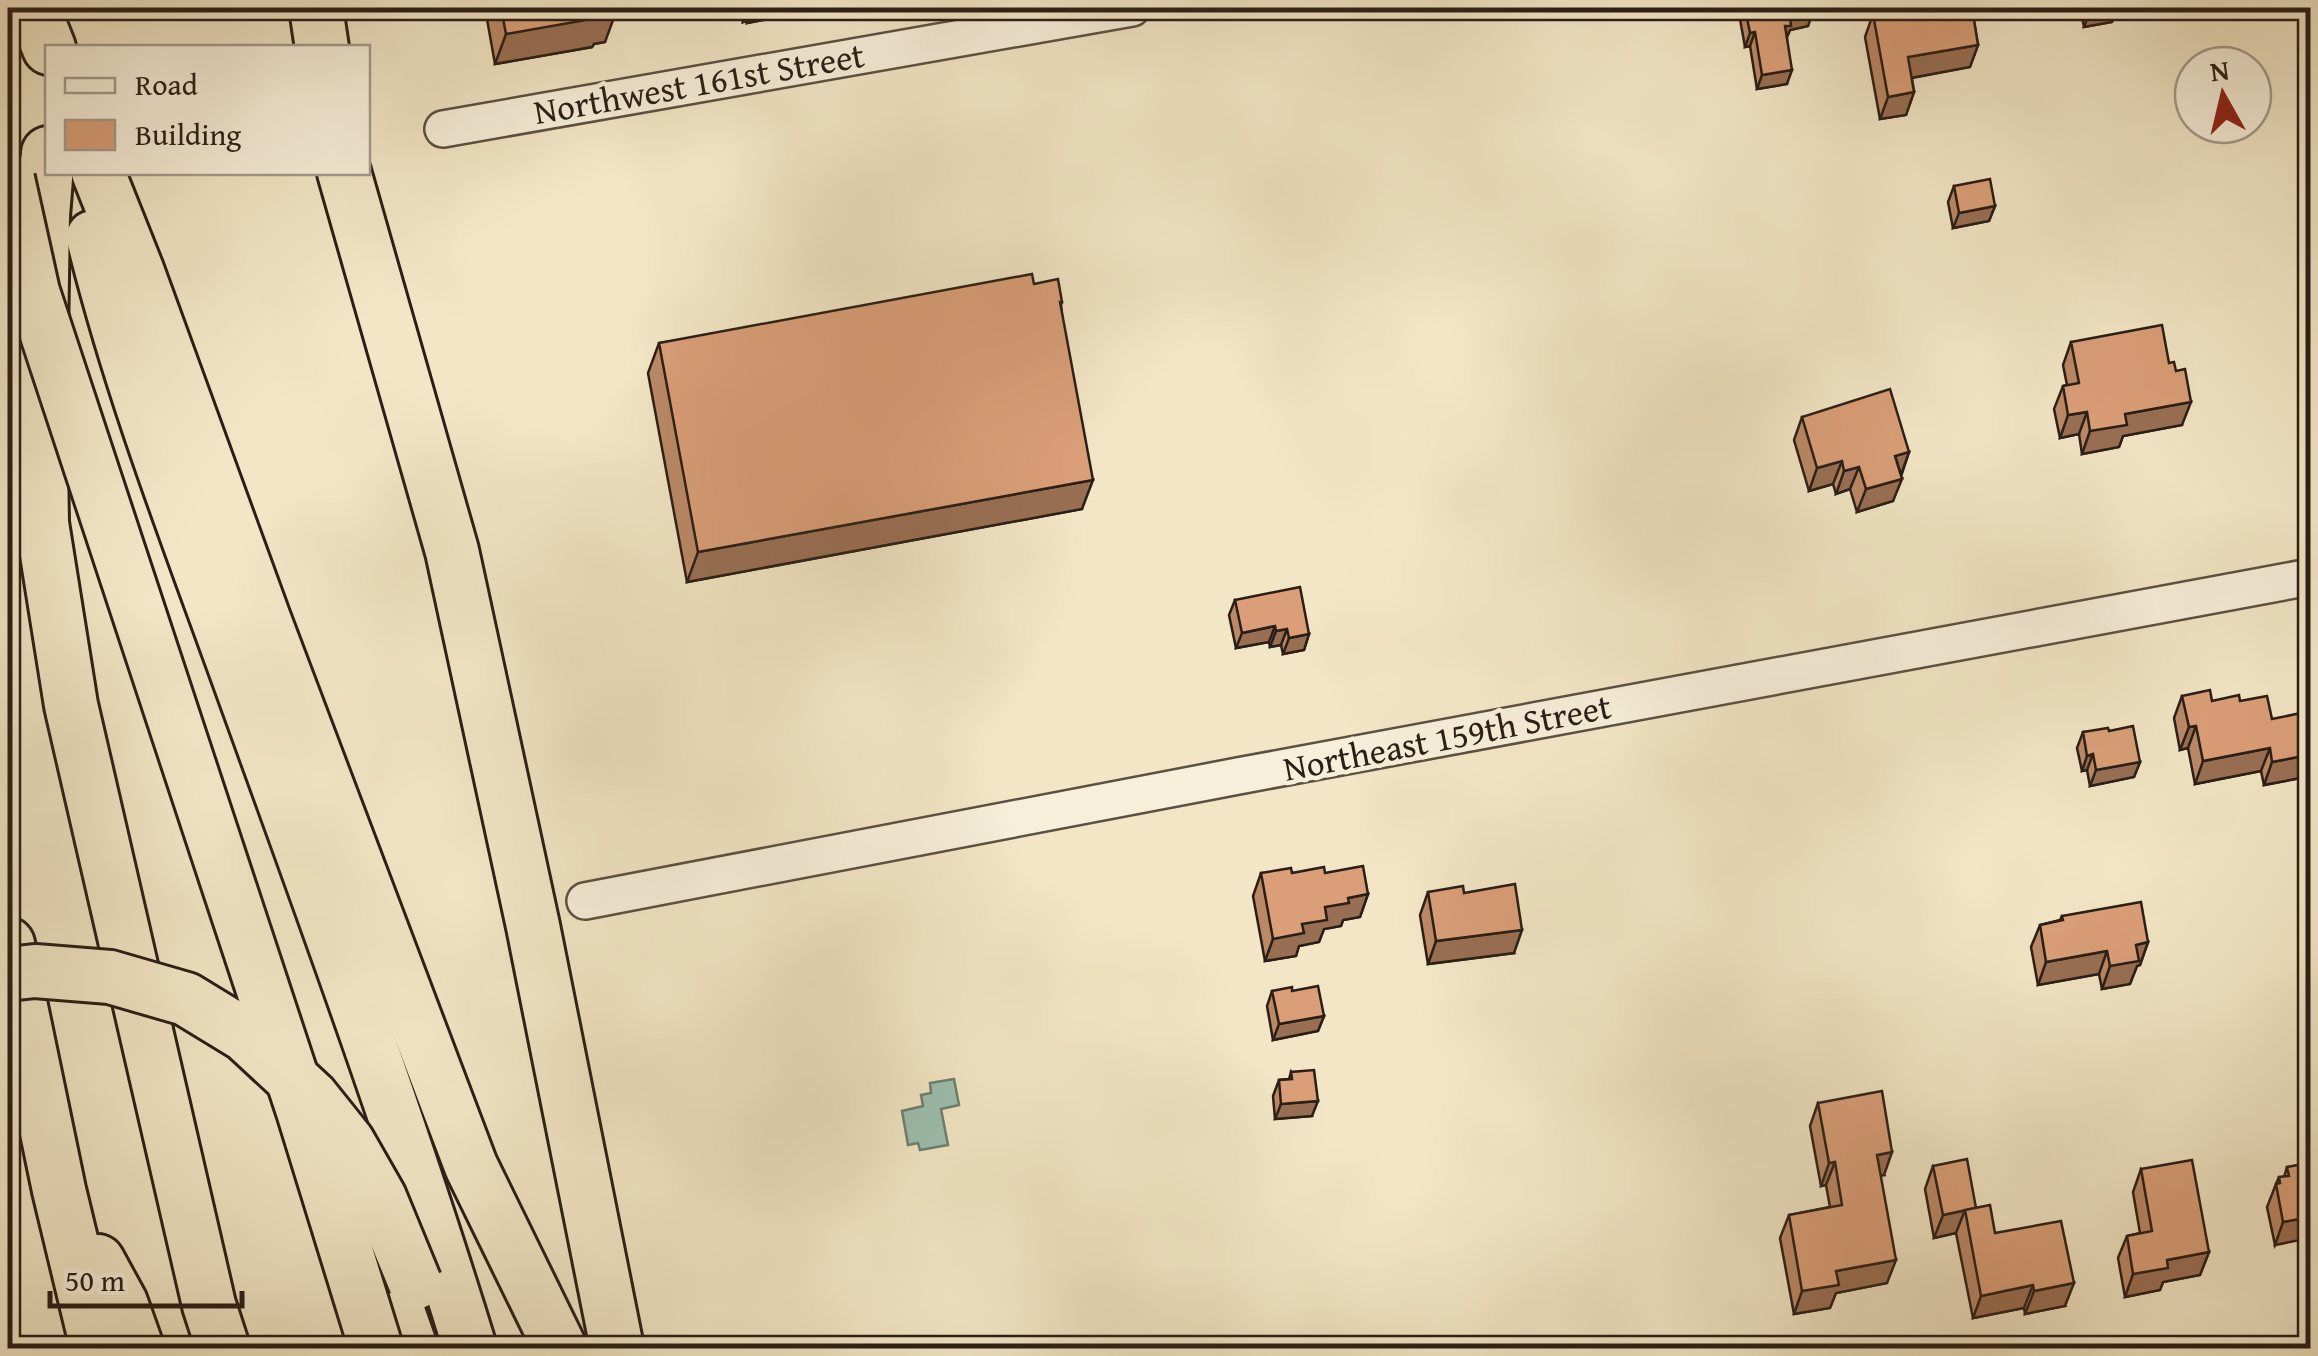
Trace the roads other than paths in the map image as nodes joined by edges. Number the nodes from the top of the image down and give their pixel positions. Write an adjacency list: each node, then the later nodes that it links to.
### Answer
1 (33, 8): 7 (highway)
2 (46, 8): 8 (highway)
3 (70, 8): 9 (highway)
4 (316, 8): 10 (highway)
5 (344, 8): 11 (highway)
6 (1132, 8): 12 (street, Northwest 161st Street)
7 (50, 45)
8 (51, 45)
9 (63, 45)
10 (322, 45)
11 (342, 45)
12 (443, 129)
13 (46, 175): 28 (highway)
14 (78, 175): 25 (highway)
15 (99, 175): 24 (highway)
16 (345, 175): 35 (highway)
17 (8, 179): 29 (highway, bridge)
18 (2310, 578): 19 (street, Northeast 159th Street)
19 (585, 901)
20 (8, 944): 23 (highway)
21 (8, 974): 25 (highway, bridge)
22 (8, 1004): 25 (highway, bridge)
23 (58, 1190): 26 (highway); 27 (highway)
24 (511, 1252): 33 (highway); 34 (highway)
25 (417, 1281): 30 (highway); 31 (highway); 32 (highway)
26 (97, 1348)
27 (138, 1348)
28 (223, 1348)
29 (376, 1348)
30 (411, 1348)
31 (439, 1348)
32 (470, 1348)
33 (533, 1348)
34 (560, 1348)
35 (617, 1348)

